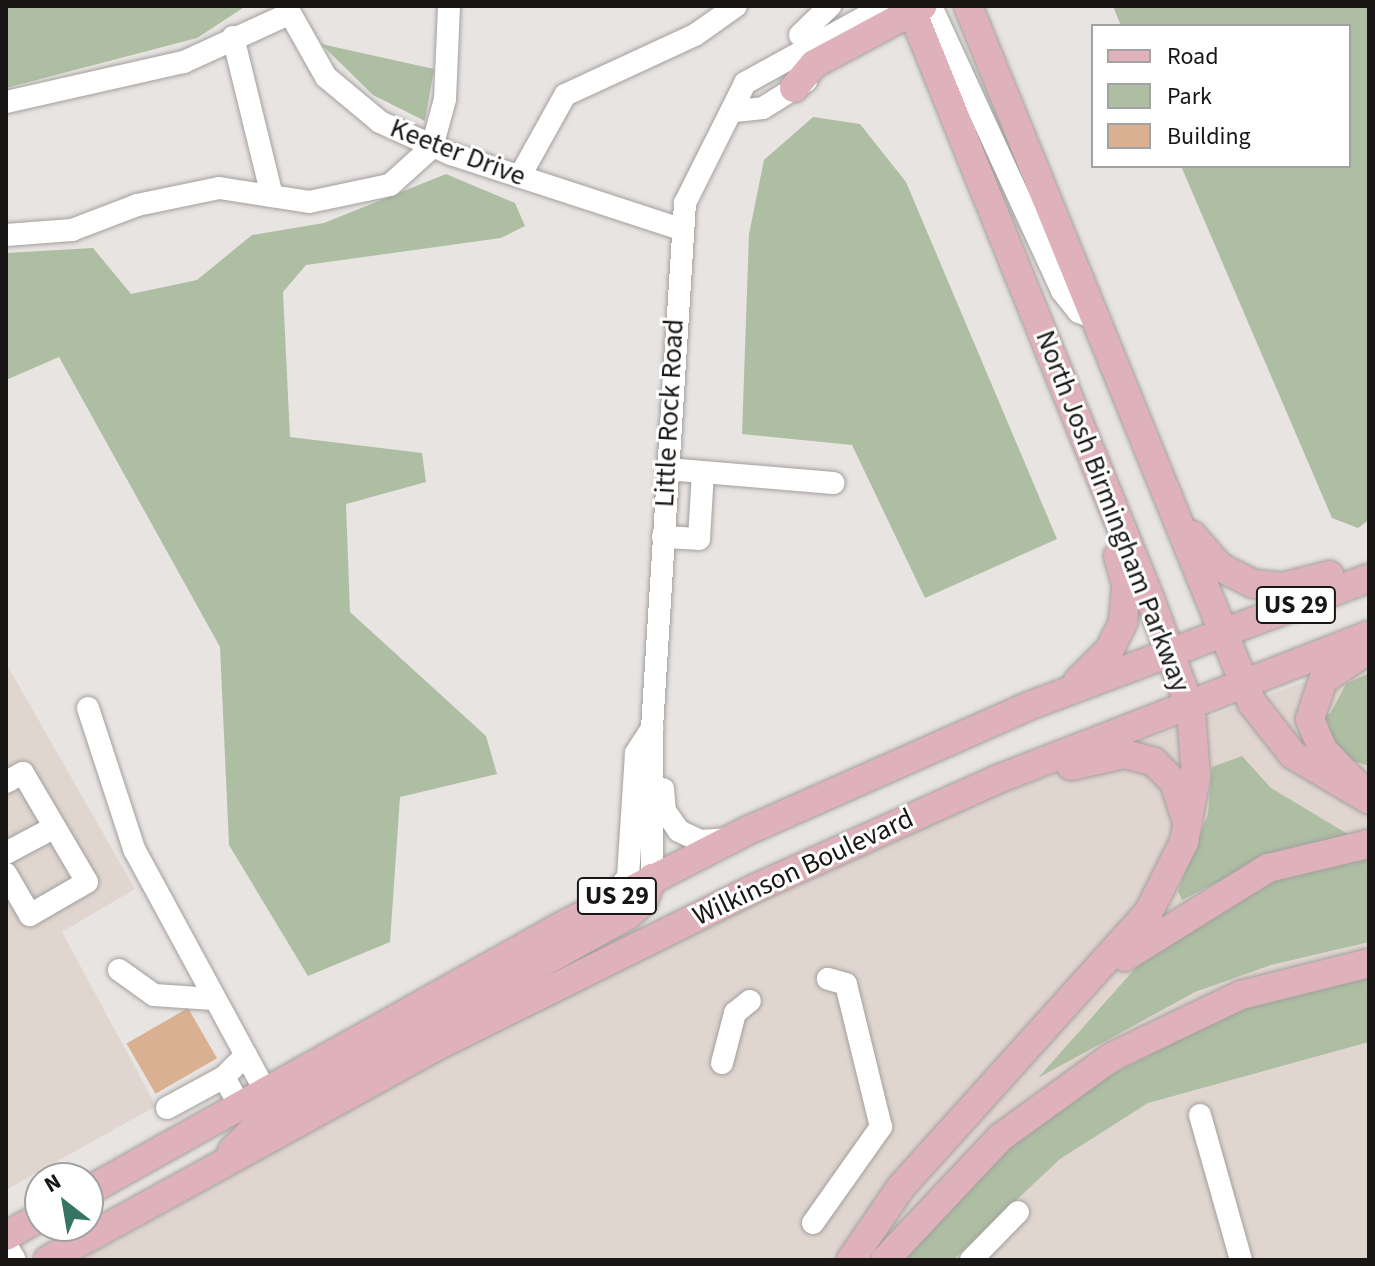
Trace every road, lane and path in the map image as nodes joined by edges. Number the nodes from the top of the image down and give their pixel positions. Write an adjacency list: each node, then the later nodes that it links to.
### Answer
1 (449, 6): 12 (street)
2 (736, 6): 13 (street)
3 (830, 6): 8 (street)
4 (966, 6): 6 (street, Little Rock Road); 17 (main road, North Josh Birmingham Parkway)
5 (287, 10): 7 (street); 12 (street, Keeter Drive)
6 (923, 10): 8 (street, Little Rock Road); 9 (main road); 17 (street); 22 (main road, North Josh Birmingham Parkway)
7 (233, 37): 10 (street); 14 (street)
8 (766, 69): 11 (street, Little Rock Road)
9 (794, 88): 11 (street)
10 (6, 102)
11 (735, 111): 15 (street, Little Rock Road)
12 (432, 147): 13 (street, Keeter Drive); 14 (street)
13 (520, 176): 15 (street, Keeter Drive)
14 (272, 196): 16 (street)
15 (680, 229): 18 (street, Little Rock Road)
16 (6, 235)
17 (1095, 318): 21 (main road, North Josh Birmingham Parkway)
18 (667, 469): 19 (street); 23 (street, Little Rock Road)
19 (703, 472): 20 (street); 23 (street)
20 (833, 483)
21 (1165, 489): 24 (main road); 26 (main road, North Josh Birmingham Parkway)
22 (1114, 509): 29 (main road, North Josh Birmingham Parkway); 31 (main road)
23 (663, 537): 34 (street, Little Rock Road)
24 (1369, 564)
25 (1369, 578): 26 (main road, Wilkinson Boulevard / US 29)
26 (1222, 632): 29 (main road, Wilkinson Boulevard / US 29); 30 (main road, North Josh Birmingham Parkway)
27 (1369, 635): 30 (main road, Wilkinson Boulevard / US 29)
28 (1369, 649): 38 (main road)
29 (1169, 652): 31 (main road, Wilkinson Boulevard / US 29); 32 (main road, North Josh Birmingham Parkway)
30 (1241, 682): 32 (main road, Wilkinson Boulevard / US 29); 38 (main road, North Josh Birmingham Parkway)
31 (1054, 697): 41 (main road, Wilkinson Boulevard / US 29)
32 (1188, 702): 36 (main road, Wilkinson Boulevard / US 29); 40 (main road, North Josh Birmingham Parkway)
33 (88, 708): 51 (street)
34 (652, 728): 35 (street, Little Rock Road); 46 (street, Little Rock Road)
35 (656, 756): 41 (street); 45 (street, Little Rock Road)
36 (998, 779): 40 (main road); 60 (main road, Wilkinson Boulevard / US 29)
37 (6, 782): 39 (street)
38 (1369, 798)
39 (55, 827): 43 (street); 44 (street)
40 (1186, 836): 50 (main road, North Josh Birmingham Parkway)
41 (735, 837): 45 (main road, Wilkinson Boulevard / US 29)
42 (1369, 844): 50 (main road)
43 (6, 853)
44 (6, 874)
45 (652, 878): 46 (main road, Wilkinson Boulevard / US 29); 60 (main road)
46 (607, 901): 56 (main road, Wilkinson Boulevard / US 29)
47 (1369, 963): 70 (main road)
48 (119, 970): 51 (street)
49 (828, 979): 63 (street)
50 (1086, 986): 69 (main road)
51 (213, 999): 53 (street)
52 (750, 1001): 54 (street)
53 (246, 1055): 55 (street); 56 (street)
54 (722, 1063)
55 (224, 1077): 57 (street); 58 (street)
56 (266, 1092): 57 (main road, Wilkinson Boulevard / US 29)
57 (240, 1106): 61 (main road, Wilkinson Boulevard / US 29)
58 (167, 1108)
59 (1200, 1115): 72 (street)
60 (230, 1160): 68 (main road, Wilkinson Boulevard / US 29)
61 (104, 1182)
62 (1018, 1212): 71 (street)
63 (813, 1223)
64 (24, 1226): 65 (main road)
65 (6, 1236)
66 (6, 1245): 67 (street)
67 (15, 1260)
68 (48, 1260)
69 (851, 1260)
70 (885, 1260)
71 (971, 1260)
72 (1241, 1260)

